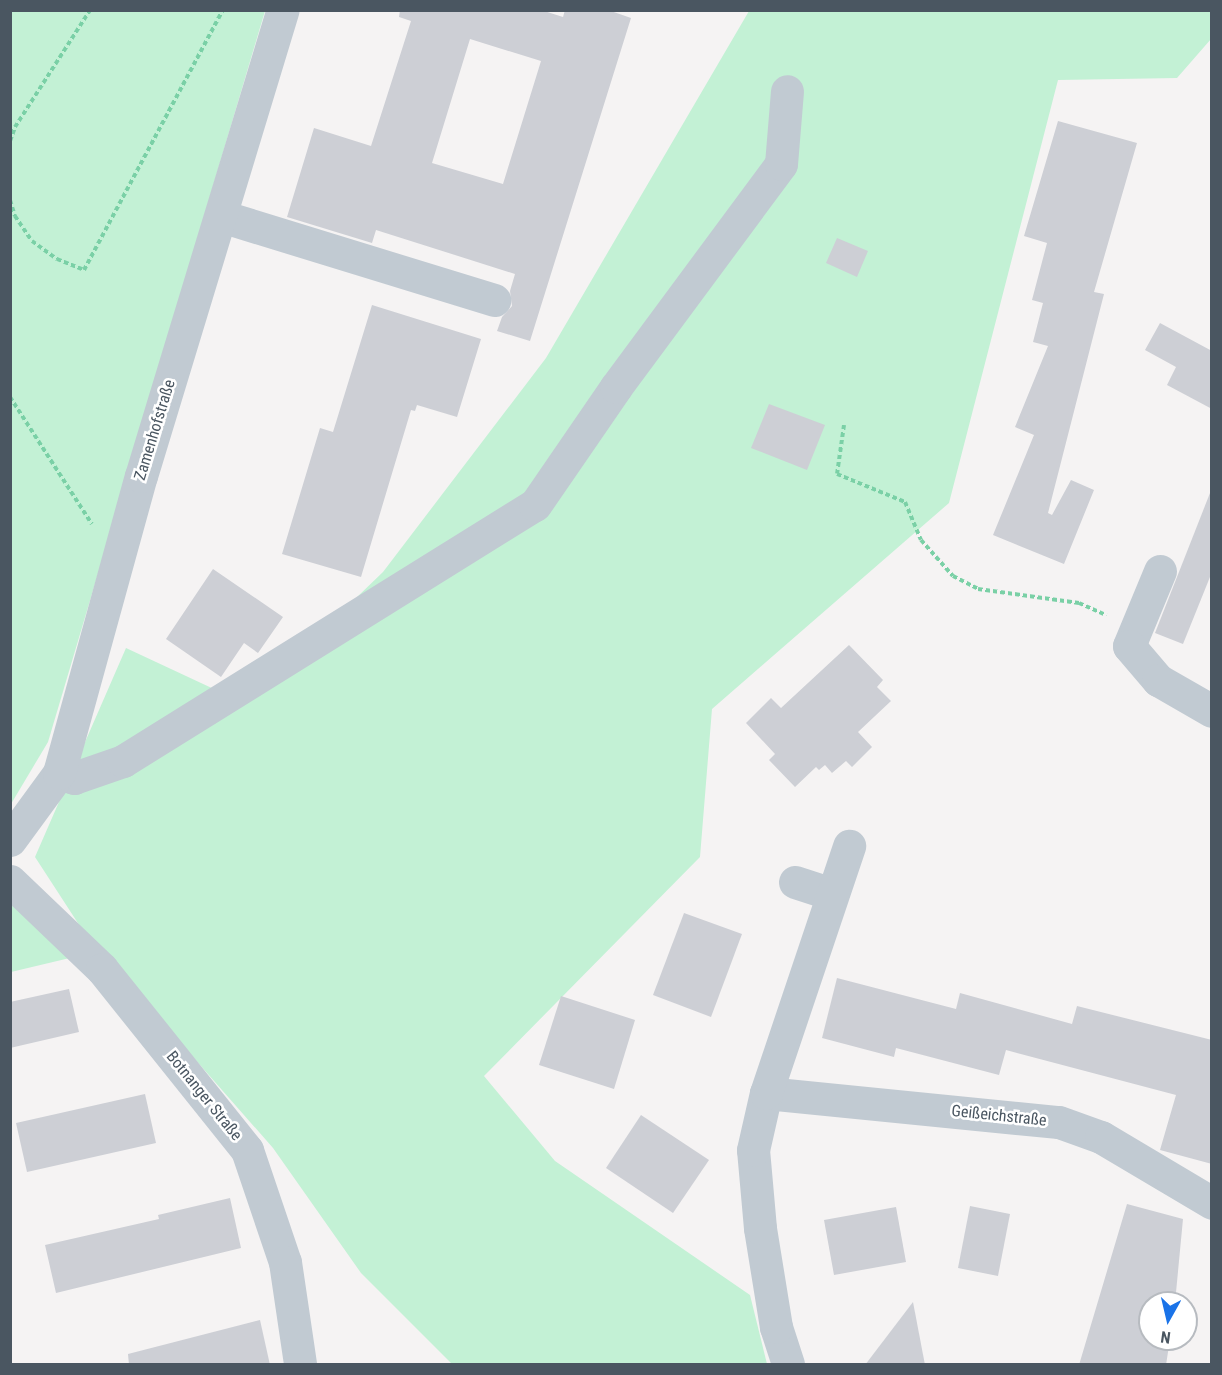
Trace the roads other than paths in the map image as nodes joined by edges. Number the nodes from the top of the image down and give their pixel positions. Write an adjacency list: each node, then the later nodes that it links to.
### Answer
1 (284, 10): 3 (street, Zamenhofstraße)
2 (787, 91): 7 (street)
3 (221, 216): 4 (street); 7 (street, Zamenhofstraße)
4 (494, 300)
5 (1160, 571): 6 (street)
6 (1212, 711)
7 (59, 773): 8 (street, Zamenhofstraße)
8 (10, 840)
9 (849, 846): 12 (street)
10 (10, 881): 15 (street, Botnanger Straße)
11 (795, 882): 12 (street)
12 (831, 894): 13 (street)
13 (766, 1093): 14 (street, Geißeichstraße); 16 (street)
14 (1212, 1203)
15 (300, 1365)
16 (788, 1365)

